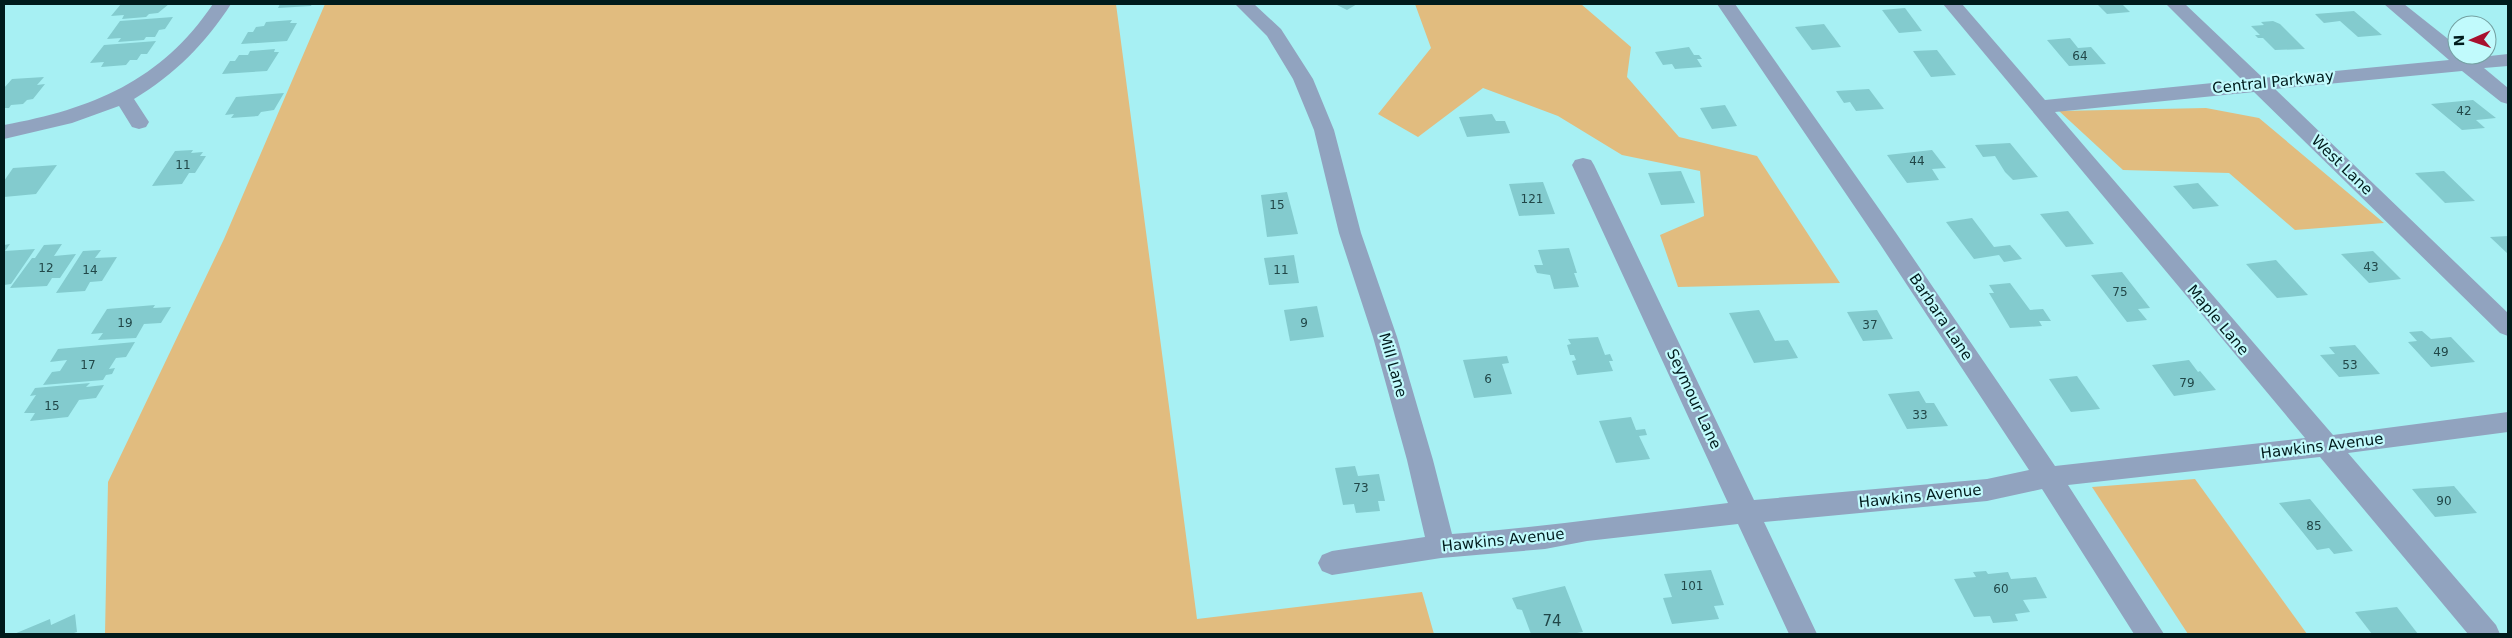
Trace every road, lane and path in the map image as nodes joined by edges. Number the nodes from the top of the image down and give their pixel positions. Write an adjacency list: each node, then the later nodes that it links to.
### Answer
1 (222, 4): 11 (street)
2 (1244, 4): 22 (street, Mill Lane)
3 (1726, 4): 20 (street, Barbara Lane)
4 (1952, 4): 13 (street, Maple Lane)
5 (2174, 4): 10 (street, West Lane)
6 (2393, 4): 7 (street)
7 (2447, 48)
8 (2456, 65): 10 (street, Central Parkway)
9 (2468, 65): 12 (street)
10 (2258, 83): 13 (street, Central Parkway); 17 (street, West Lane)
11 (123, 97): 14 (street); 15 (street)
12 (2508, 98)
13 (2039, 107): 19 (street, Maple Lane)
14 (139, 122)
15 (4, 132)
16 (1583, 165): 21 (street, Seymour Lane)
17 (2508, 327)
18 (2508, 422): 19 (street, Hawkins Avenue)
19 (2325, 446): 20 (street, Hawkins Avenue); 26 (street, Maple Lane)
20 (2049, 477): 21 (street, Hawkins Avenue); 25 (street, Barbara Lane)
21 (1746, 512): 22 (street, Hawkins Avenue); 24 (street, Seymour Lane)
22 (1441, 546): 23 (street, Hawkins Avenue)
23 (1332, 563)
24 (1803, 634)
25 (2150, 634)
26 (2486, 634)

